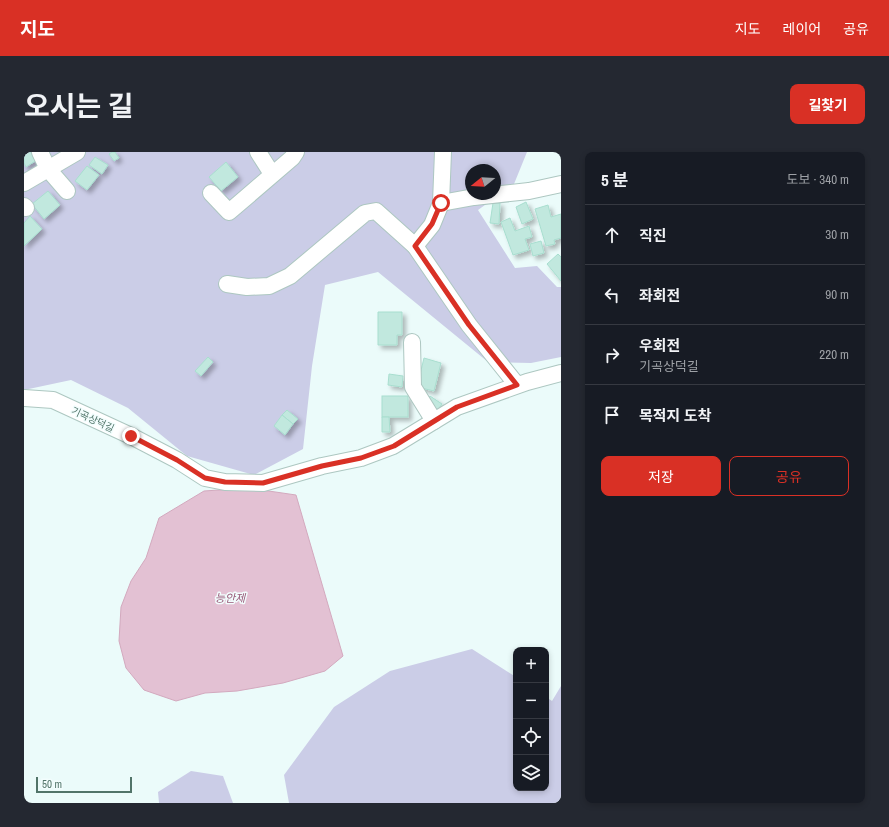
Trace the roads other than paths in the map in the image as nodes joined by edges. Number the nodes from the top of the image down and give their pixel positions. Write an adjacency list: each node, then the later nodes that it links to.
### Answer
1 (40, 152): 6 (street)
2 (77, 152): 6 (street)
3 (258, 152): 7 (street)
4 (296, 152): 7 (street)
5 (443, 152): 12 (street)
6 (48, 169): 8 (street); 10 (street)
7 (272, 174): 11 (street)
8 (24, 183)
9 (561, 184): 12 (street)
10 (67, 191)
11 (211, 193)
12 (441, 203): 13 (street)
13 (415, 246): 14 (street); 17 (street)
14 (227, 284)
15 (412, 342): 19 (street)
16 (561, 373): 17 (street, 기곡상덕길)
17 (517, 385): 19 (street, 기곡상덕길)
18 (24, 398): 19 (street, 기곡상덕길)
19 (434, 421)

